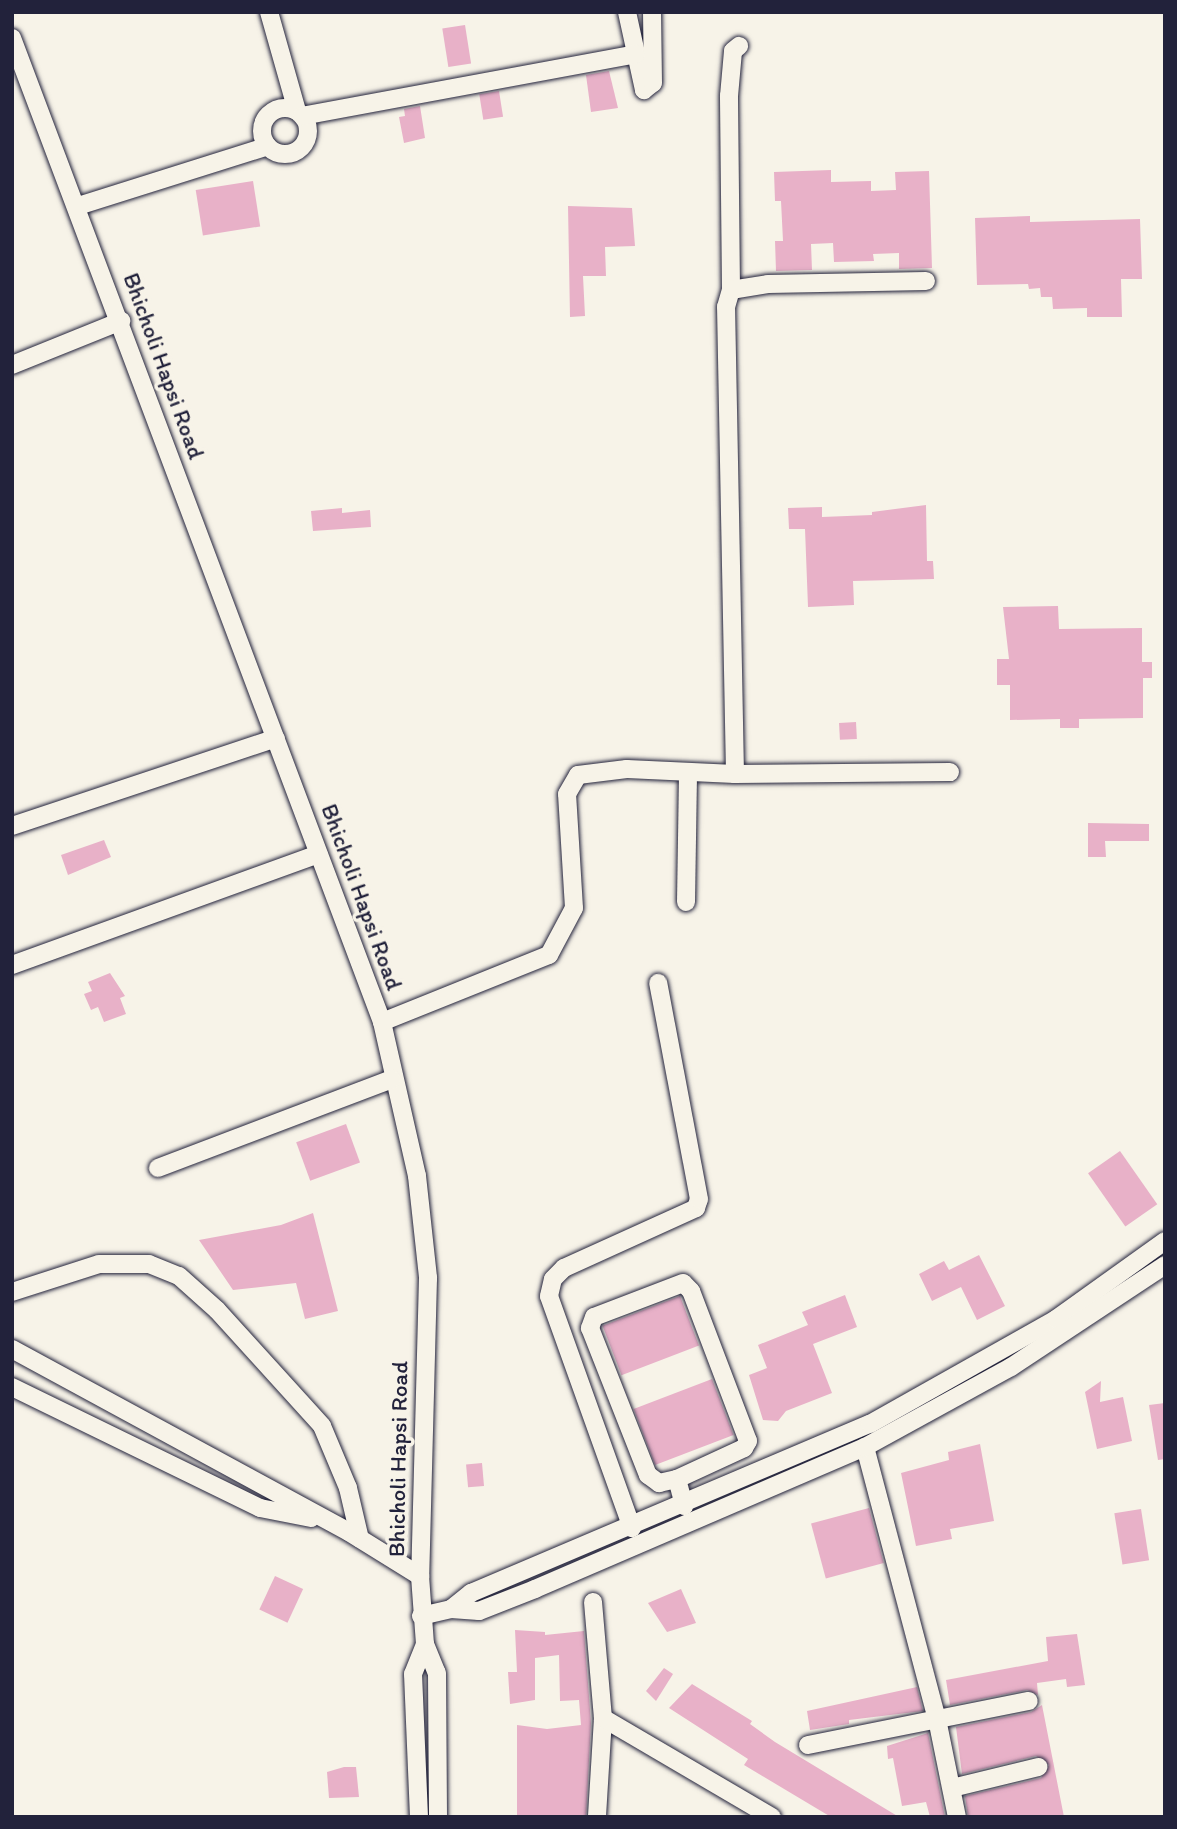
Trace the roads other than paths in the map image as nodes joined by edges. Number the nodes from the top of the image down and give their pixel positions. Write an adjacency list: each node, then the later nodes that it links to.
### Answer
1 (269, 12): 8 (street)
2 (627, 12): 6 (street)
3 (652, 12): 6 (street)
4 (12, 38): 7 (street, Bhicholi Hapsi Road)
5 (739, 46): 12 (street)
6 (635, 54): 8 (street)
7 (19, 78): 10 (street, Bhicholi Hapsi Road)
8 (299, 114): 9 (street); 9 (street)
9 (268, 146): 10 (street)
10 (78, 206): 13 (street, Bhicholi Hapsi Road)
11 (926, 281): 12 (street)
12 (732, 290): 18 (street)
13 (121, 321): 14 (street); 15 (street, Bhicholi Hapsi Road)
14 (12, 365)
15 (276, 738): 19 (street); 20 (street, Bhicholi Hapsi Road)
16 (688, 772): 18 (street); 21 (street); 24 (street)
17 (950, 772): 18 (street)
18 (735, 774)
19 (12, 826)
20 (319, 854): 22 (street); 24 (street, Bhicholi Hapsi Road)
21 (686, 902)
22 (12, 965)
23 (657, 984): 36 (street)
24 (382, 1022): 25 (street, Bhicholi Hapsi Road)
25 (392, 1079): 26 (street); 38 (street, Bhicholi Hapsi Road)
26 (158, 1168)
27 (1165, 1241): 34 (street)
28 (1165, 1265): 32 (street)
29 (12, 1292): 37 (street)
30 (12, 1349): 35 (street)
31 (12, 1387): 35 (street)
32 (865, 1447): 40 (street); 45 (street)
33 (677, 1479): 33 (street); 34 (street)
34 (684, 1506): 36 (street)
35 (332, 1523): 37 (street)
36 (632, 1528): 40 (street)
37 (360, 1538): 38 (street)
38 (420, 1576): 41 (street, Bhicholi Hapsi Road)
39 (593, 1602): 44 (street)
40 (451, 1609): 41 (street)
41 (421, 1616): 42 (street, Bhicholi Hapsi Road)
42 (425, 1644): 49 (street); 50 (street, Bhicholi Hapsi Road)
43 (1029, 1701): 45 (street)
44 (603, 1718): 51 (street); 52 (street)
45 (937, 1719): 46 (street); 48 (street)
46 (808, 1745)
47 (1038, 1767): 48 (street)
48 (952, 1788): 53 (street)
49 (419, 1817)
50 (438, 1817)
51 (597, 1817)
52 (772, 1817)
53 (957, 1817)

